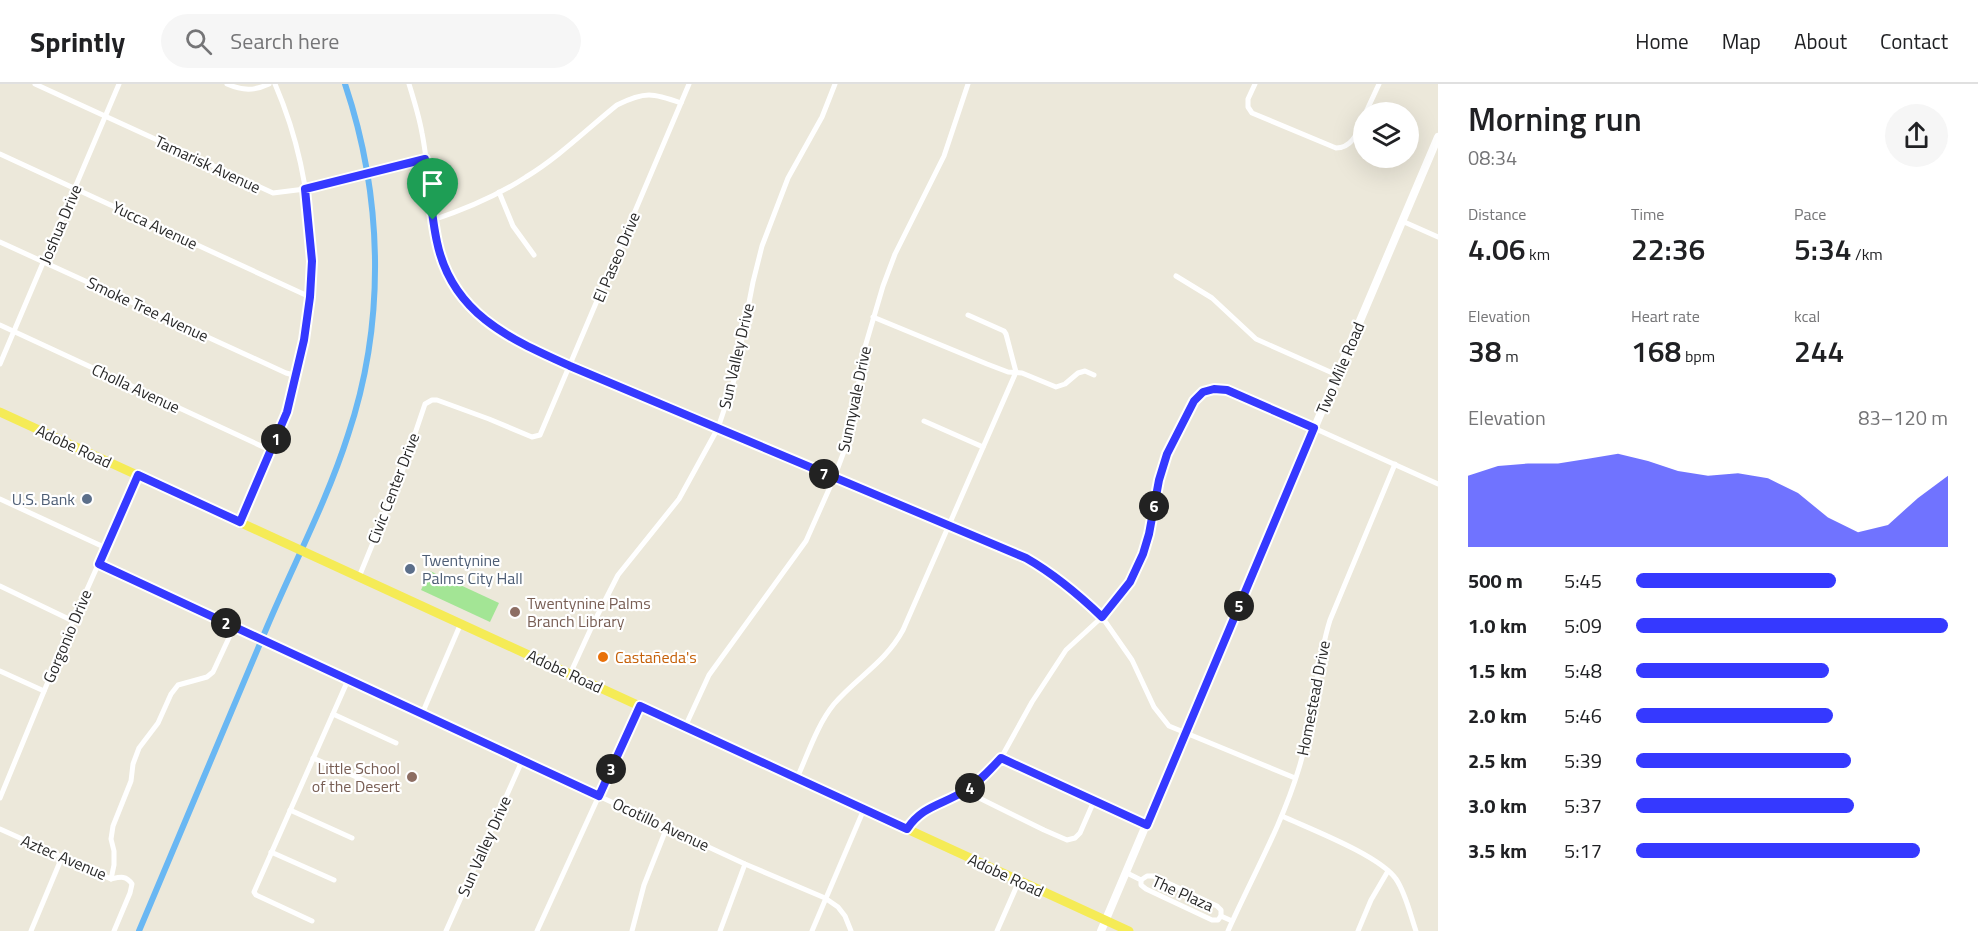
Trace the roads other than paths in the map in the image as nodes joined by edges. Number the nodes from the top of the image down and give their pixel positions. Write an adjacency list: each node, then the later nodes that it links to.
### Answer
1 (35, 84): 14 (street, Tamarisk Avenue)
2 (119, 84): 14 (street, Joshua Drive)
3 (227, 84): 4 (street)
4 (269, 84)
5 (275, 84): 20 (street)
6 (409, 84): 18 (street)
7 (689, 84): 13 (street, El Paseo Drive)
8 (835, 84): 43 (street, Sun Valley Drive)
9 (969, 84): 31 (street, Sunnyvale Drive)
10 (1255, 84): 16 (street)
11 (1379, 84): 12 (street)
12 (1371, 102)
13 (681, 103): 21 (street); 35 (street, El Paseo Drive)
14 (105, 117): 19 (street, Joshua Drive); 20 (street, Tamarisk Avenue)
15 (1438, 137): 23 (main road, Two Mile Road)
16 (1353, 139)
17 (0, 154): 19 (street, Yucca Avenue)
18 (425, 159): 20 (street, Tamarisk Avenue); 22 (street)
19 (75, 188): 27 (street, Joshua Drive); 29 (street, Yucca Avenue)
20 (305, 189): 29 (street)
21 (499, 192): 22 (street); 26 (street)
22 (433, 220): 35 (street)
23 (1402, 221): 24 (street); 38 (main road, Two Mile Road)
24 (1438, 237)
25 (0, 242): 27 (street, Smoke Tree Avenue)
26 (534, 255)
27 (44, 261): 33 (street, Joshua Drive); 39 (street, Smoke Tree Avenue)
28 (1176, 276): 38 (street)
29 (310, 297): 39 (street)
30 (968, 315): 36 (street)
31 (873, 317): 36 (street); 49 (street, Sunnyvale Drive)
32 (0, 325): 33 (street, Cholla Avenue)
33 (14, 331): 34 (street, Joshua Drive); 46 (street, Cholla Avenue)
34 (0, 364)
35 (570, 366): 40 (street, El Paseo Drive); 43 (street)
36 (1016, 372): 37 (street); 45 (street)
37 (1094, 375)
38 (1337, 375): 44 (main road, Two Mile Road)
39 (297, 376): 46 (street)
40 (429, 401): 56 (street, Civic Center Drive)
41 (0, 412): 48 (main road, Adobe Road)
42 (924, 422): 45 (street)
43 (718, 428): 49 (street); 63 (street, Sun Valley Drive)
44 (1314, 428): 47 (street); 58 (street); 70 (main road, Two Mile Road)
45 (983, 447): 53 (street)
46 (272, 451): 52 (street)
47 (1395, 464): 50 (street); 76 (street, Homestead Drive)
48 (138, 475): 52 (main road, Adobe Road); 54 (street, Gorgonio Drive)
49 (834, 478): 53 (street); 69 (street, Sunnyvale Drive)
50 (1438, 484)
51 (0, 499): 54 (street)
52 (240, 522): 56 (main road, Adobe Road)
53 (949, 526): 58 (street); 75 (street)
54 (106, 548): 55 (street, Gorgonio Drive)
55 (99, 564): 59 (street, Gorgonio Drive); 61 (street, Ocotillo Avenue)
56 (359, 577): 60 (main road, Adobe Road)
57 (0, 586): 59 (street)
58 (1102, 617): 70 (street); 73 (street)
59 (73, 621): 65 (street, Gorgonio Drive)
60 (461, 623): 63 (main road, Adobe Road); 68 (street)
61 (234, 627): 64 (street, Ocotillo Avenue); 95 (street)
62 (0, 671): 65 (street)
63 (570, 674): 66 (main road, Adobe Road)
64 (348, 680): 67 (street); 68 (street, Ocotillo Avenue)
65 (44, 691): 80 (street, Gorgonio Drive)
66 (640, 706): 69 (main road, Adobe Road); 79 (street)
67 (333, 714): 71 (street); 72 (street)
68 (422, 714): 74 (street, Ocotillo Avenue)
69 (684, 726): 75 (main road, Adobe Road)
70 (1186, 733): 76 (street); 85 (main road, Two Mile Road)
71 (396, 743)
72 (313, 758): 77 (street); 83 (street)
73 (1001, 758): 78 (street); 81 (street)
74 (522, 761): 79 (street, Ocotillo Avenue); 106 (street, Sun Valley Drive)
75 (797, 778): 82 (main road, Adobe Road)
76 (1295, 778): 84 (street, Homestead Drive)
77 (377, 786)
78 (965, 791): 81 (street); 88 (street)
79 (599, 796): 86 (street, Ocotillo Avenue); 107 (street)
80 (0, 798)
81 (1094, 801): 85 (street)
82 (864, 809): 88 (main road, Adobe Road); 99 (street)
83 (290, 810): 89 (street); 90 (street)
84 (1282, 816): 93 (street); 103 (street, Homestead Drive)
85 (1147, 825): 94 (main road, Two Mile Road)
86 (667, 827): 92 (street, Ocotillo Avenue); 108 (street)
87 (0, 829): 91 (street, Aztec Avenue)
88 (907, 829): 98 (main road, Adobe Road)
89 (352, 838)
90 (271, 852): 96 (street); 102 (street)
91 (62, 857): 95 (street, Aztec Avenue); 104 (street)
92 (745, 864): 99 (street, Ocotillo Avenue); 109 (street)
93 (1388, 871): 116 (street); 117 (street)
94 (1126, 873): 97 (street, The Plaza); 101 (main road, Two Mile Road)
95 (111, 879): 105 (street, Aztec Avenue)
96 (334, 880)
97 (1141, 880): 100 (street, The Plaza); 100 (street, The Plaza)
98 (1019, 881): 101 (main road, Adobe Road); 112 (street)
99 (825, 898): 110 (street); 111 (street, Ocotillo Avenue)
100 (1221, 916): 103 (street, The Plaza)
101 (1106, 920): 113 (main road, Two Mile Road); 114 (main road, Adobe Road)
102 (312, 921)
103 (1232, 921): 115 (street, Homestead Drive)
104 (31, 931)
105 (114, 931)
106 (446, 931)
107 (537, 931)
108 (632, 931)
109 (720, 931)
110 (812, 931)
111 (851, 931)
112 (997, 931)
113 (1101, 931)
114 (1129, 931)
115 (1228, 931)
116 (1358, 931)
117 (1416, 931)

